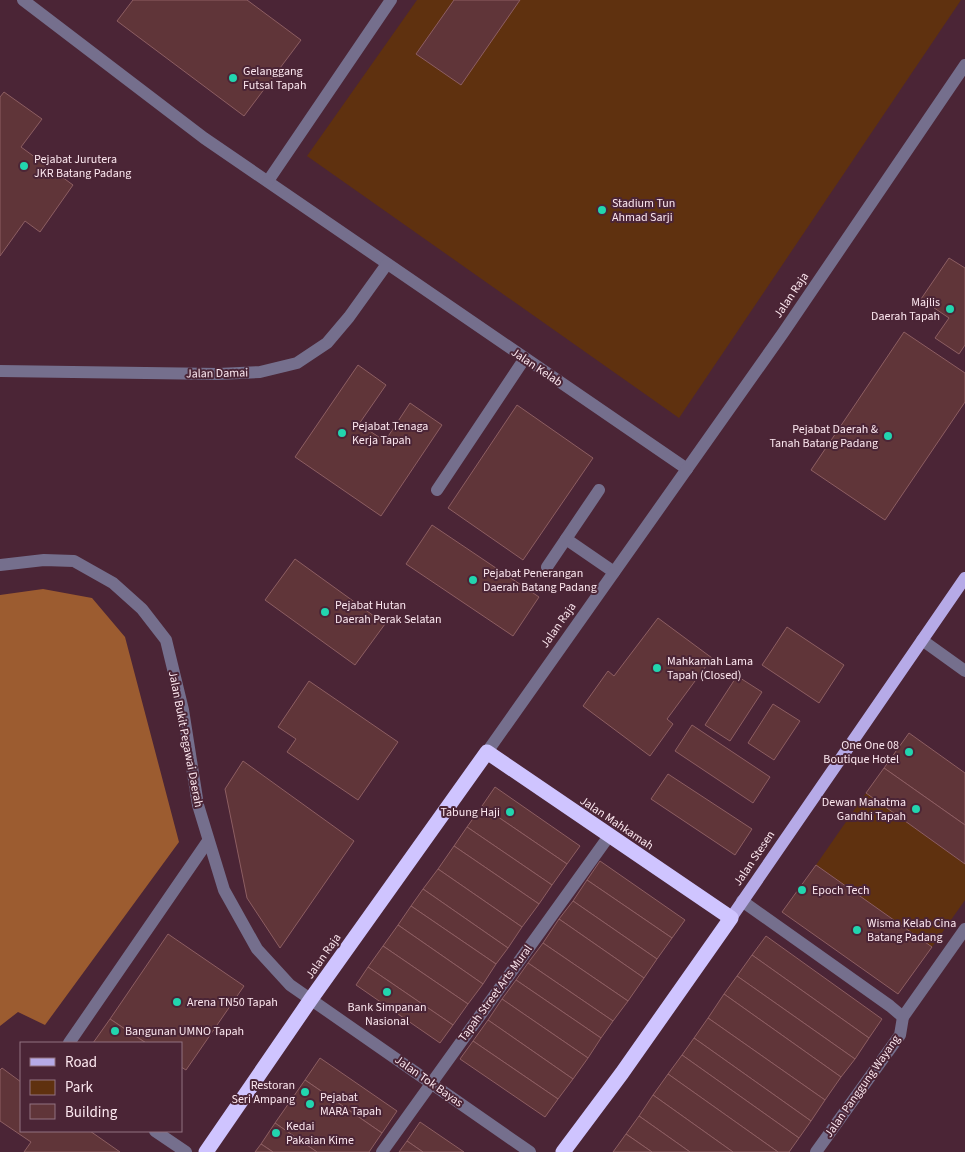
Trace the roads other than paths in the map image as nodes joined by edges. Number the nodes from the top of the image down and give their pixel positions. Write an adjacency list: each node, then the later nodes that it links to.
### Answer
1 (23, 0): 4 (street, Jalan Kelab)
2 (391, 0): 4 (street)
3 (965, 65): 8 (street, Jalan Raja)
4 (268, 181): 5 (street, Jalan Kelab)
5 (387, 264): 6 (street, Jalan Kelab); 7 (street, Jalan Damai)
6 (525, 358): 8 (street, Jalan Kelab); 9 (street)
7 (0, 371)
8 (687, 469): 14 (street, Jalan Raja)
9 (437, 490)
10 (599, 490): 11 (street)
11 (566, 539): 13 (street); 14 (street)
12 (0, 565): 20 (street, Jalan Bukit Pegawai Daerah)
13 (547, 567)
14 (614, 572): 18 (street, Jalan Raja)
15 (965, 578): 16 (main road, Jalan Stesen)
16 (922, 640): 17 (street); 21 (main road, Jalan Stesen)
17 (965, 671)
18 (487, 752): 19 (highway, Jalan Mahkamah); 24 (highway, Jalan Raja)
19 (609, 836): 22 (highway, Jalan Mahkamah); 27 (street, Tapah Street Arts Mural)
20 (208, 841): 24 (street, Jalan Bukit Pegawai Daerah); 26 (street)
21 (742, 901): 22 (main road, Jalan Stesen); 25 (street)
22 (731, 918): 33 (highway, Jalan Stesen)
23 (965, 929): 25 (street, Jalan Panggung Wayang)
24 (312, 999): 27 (street, Jalan Tok Bayas); 30 (highway, Jalan Raja)
25 (904, 1018): 34 (street, Jalan Panggung Wayang)
26 (70, 1042)
27 (431, 1082): 31 (street, Tapah Street Arts Mural); 32 (street, Jalan Tok Bayas)
28 (156, 1132): 29 (street)
29 (186, 1152)
30 (206, 1152)
31 (382, 1152)
32 (530, 1152)
33 (563, 1152)
34 (816, 1152)

